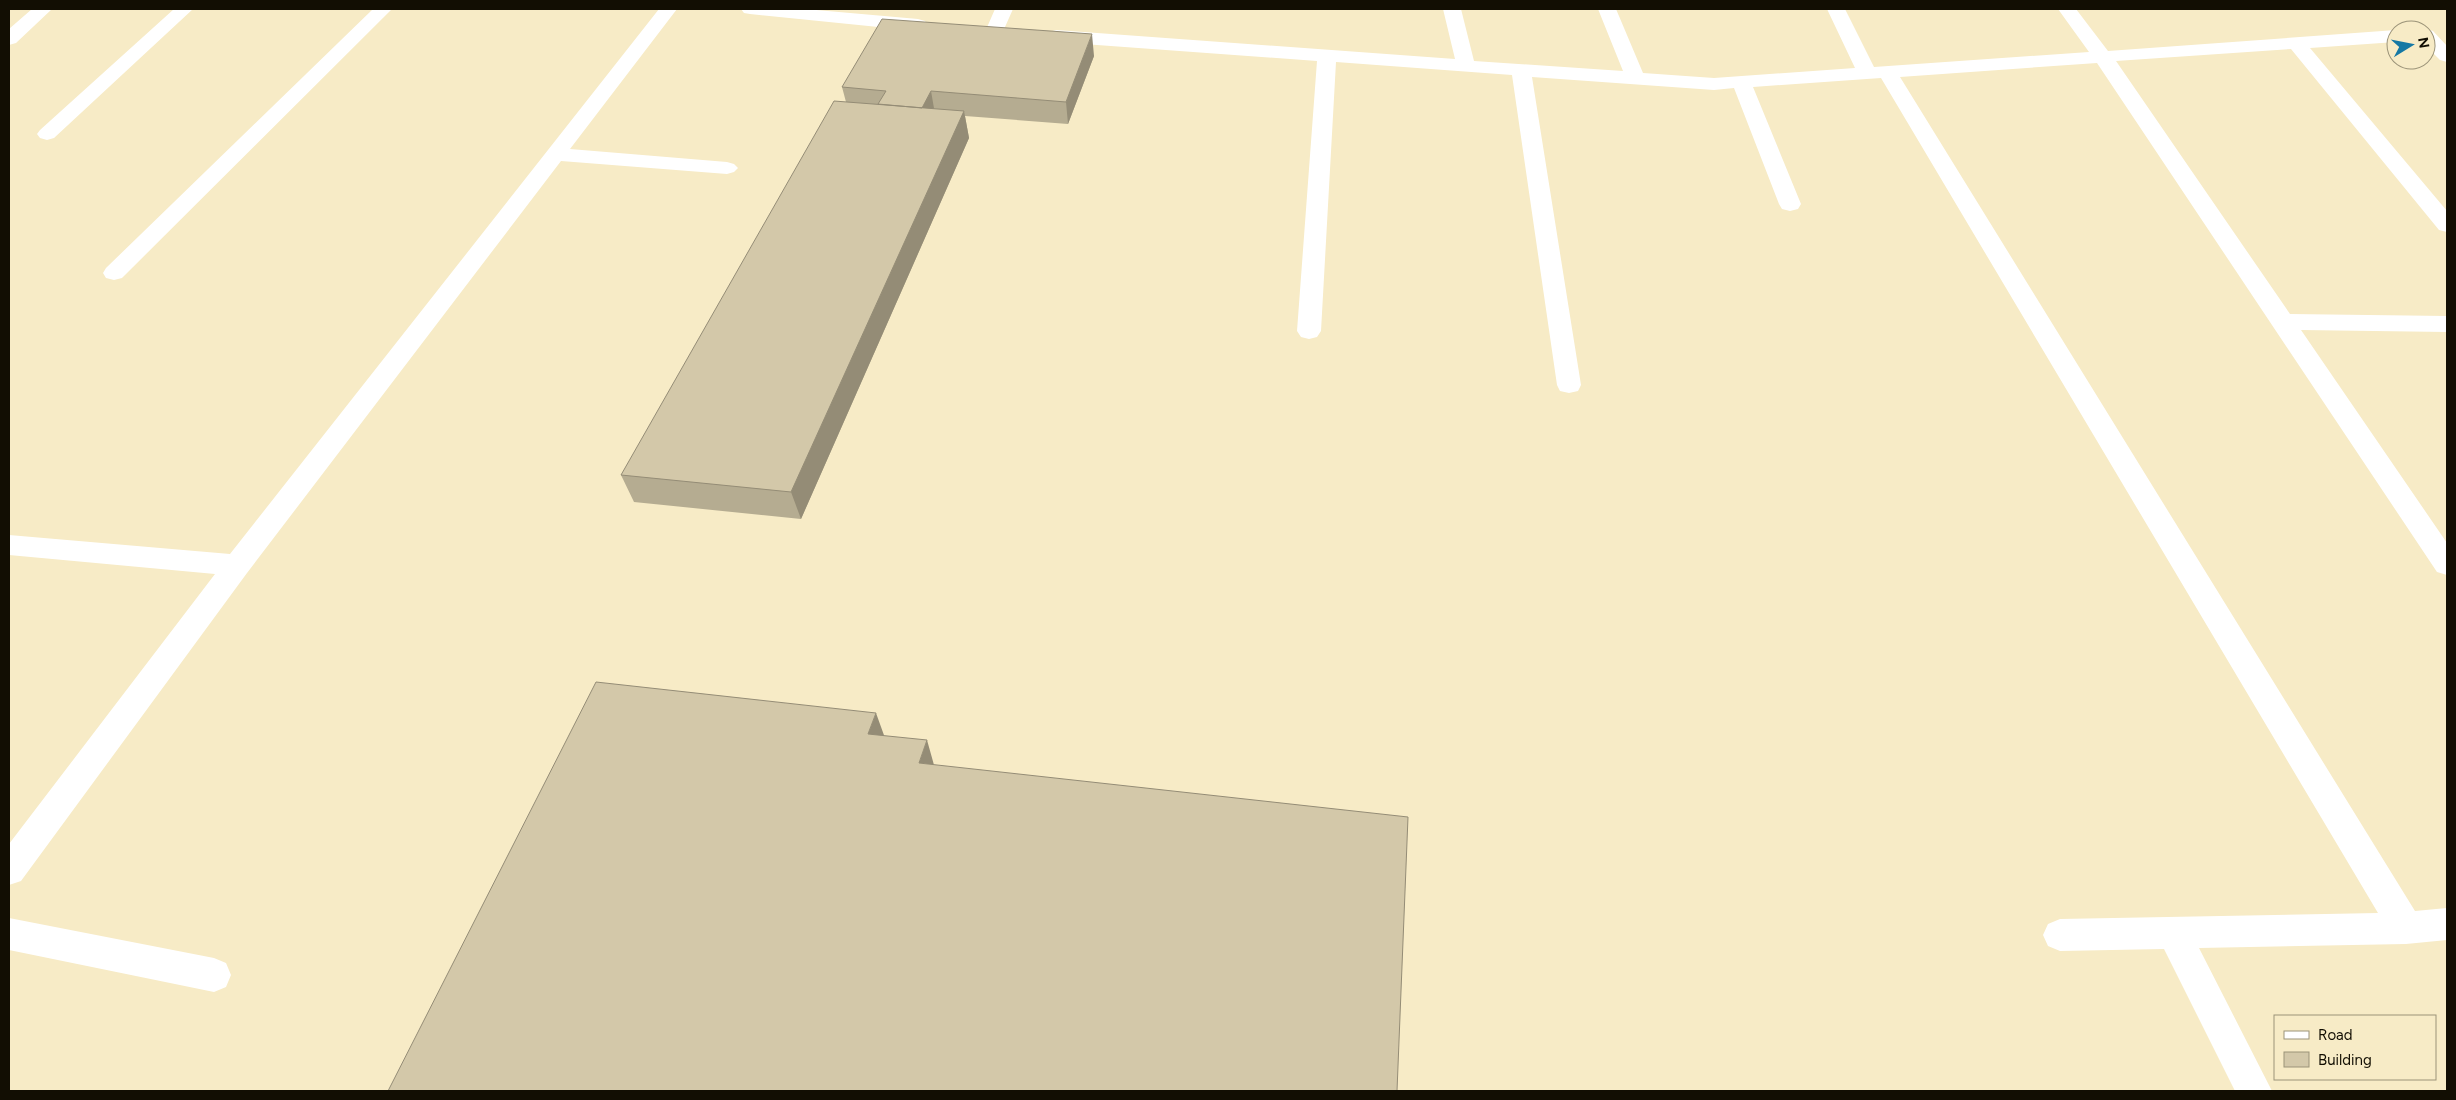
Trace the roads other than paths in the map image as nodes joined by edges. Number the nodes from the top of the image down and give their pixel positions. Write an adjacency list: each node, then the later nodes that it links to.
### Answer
1 (43, 9): 17 (street)
2 (184, 9): 28 (street)
3 (383, 9): 33 (street)
4 (668, 9): 29 (street)
5 (750, 9): 11 (street)
6 (1004, 9): 13 (street)
7 (1452, 9): 23 (street)
8 (1607, 9): 26 (street)
9 (1836, 9): 25 (street)
10 (2067, 9): 22 (street)
11 (936, 26)
12 (975, 30): 13 (street)
13 (994, 32): 14 (street)
14 (1014, 33)
15 (1033, 35): 20 (street)
16 (2386, 37): 18 (street)
17 (9, 39)
18 (2296, 43): 22 (street); 32 (street)
19 (2436, 44): 21 (street)
20 (1327, 56): 23 (street); 36 (street)
21 (2447, 56)
22 (2103, 57): 25 (street); 34 (street)
23 (1466, 66): 24 (street)
24 (1521, 70): 26 (street); 37 (street)
25 (1877, 72): 27 (street); 43 (street)
26 (1635, 78): 27 (street)
27 (1741, 82): 31 (street)
28 (47, 134)
29 (555, 154): 30 (street); 40 (street)
30 (726, 168)
31 (1790, 204)
32 (2447, 225)
33 (114, 272)
34 (2282, 322): 35 (street); 39 (street)
35 (2447, 324)
36 (1309, 331)
37 (1569, 385)
38 (9, 545): 40 (street)
39 (2447, 564)
40 (237, 565): 41 (street)
41 (9, 870)
42 (2447, 924): 43 (street)
43 (2406, 928): 44 (street)
44 (2173, 932): 46 (street); 48 (street)
45 (9, 934): 47 (street)
46 (2060, 935)
47 (214, 975)
48 (2254, 1091)

